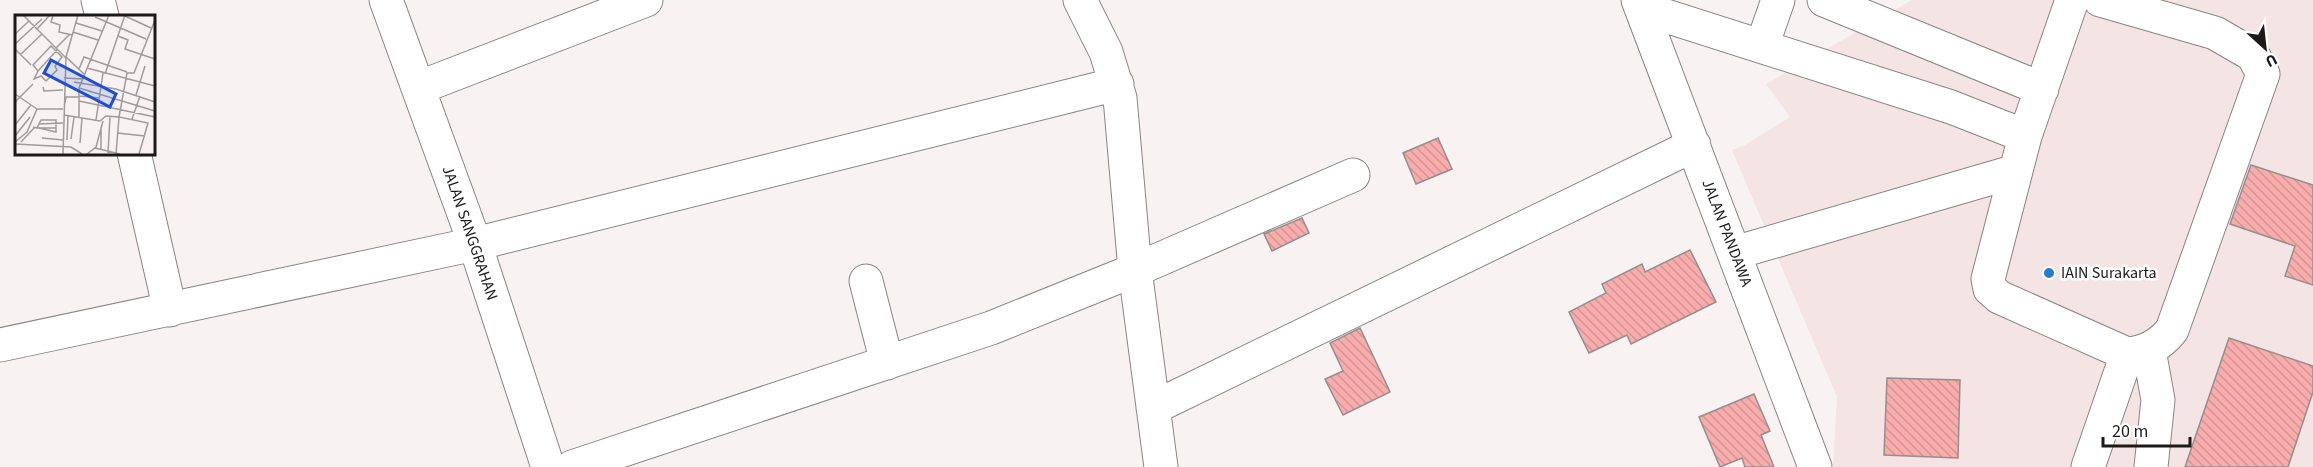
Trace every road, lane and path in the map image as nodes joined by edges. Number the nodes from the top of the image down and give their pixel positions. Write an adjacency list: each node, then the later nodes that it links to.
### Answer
1 (98, 0): 10 (street)
2 (386, 0): 13 (street, JALAN SANGGRAHAN)
3 (646, 0): 13 (street)
4 (1080, 0): 12 (street)
5 (1778, 0): 11 (street)
6 (1824, 0): 14 (street)
7 (2072, 0): 14 (street)
8 (2100, 0): 26 (street)
9 (1640, 4): 11 (street); 16 (street, JALAN PANDAWA)
10 (102, 15)
11 (1762, 46): 15 (street)
12 (1117, 84): 20 (street); 22 (street)
13 (418, 88): 20 (street, JALAN SANGGRAHAN)
14 (2042, 89): 15 (street)
15 (2025, 135): 18 (street)
16 (1694, 145): 21 (street, JALAN PANDAWA); 28 (street)
17 (134, 154): 24 (street)
18 (2016, 171): 21 (street); 26 (street)
19 (1353, 174): 22 (street)
20 (475, 244): 24 (street); 29 (street, JALAN SANGGRAHAN)
21 (1734, 253): 32 (street, JALAN PANDAWA)
22 (1135, 270): 27 (street); 28 (street)
23 (866, 281): 27 (street)
24 (171, 310): 25 (street)
25 (0, 345)
26 (2138, 352): 33 (street); 34 (street)
27 (887, 363): 30 (street)
28 (1153, 408): 31 (street)
29 (548, 467)
30 (572, 467)
31 (1161, 467)
32 (1815, 467)
33 (2088, 467)
34 (2151, 467)

